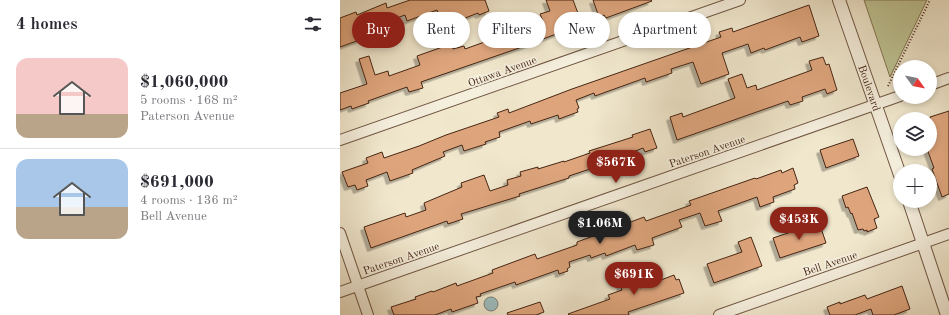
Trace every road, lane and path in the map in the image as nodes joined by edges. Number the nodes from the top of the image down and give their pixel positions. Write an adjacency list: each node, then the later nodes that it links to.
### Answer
1 (740, 0): 9 (street, Ottawa Avenue)
2 (839, 0): 8 (street, Boulevard)
3 (930, 0): 6 (path)
4 (949, 78): 5 (street)
5 (937, 82)
6 (888, 86)
7 (893, 98): 8 (street, Paterson Avenue)
8 (876, 104): 10 (street, Boulevard); 15 (street, Paterson Avenue)
9 (340, 140)
10 (896, 164)
11 (911, 208): 14 (street)
12 (340, 233): 15 (street)
13 (949, 234): 14 (street, Bell Avenue)
14 (923, 243): 18 (street, Bell Avenue); 19 (street)
15 (358, 286): 16 (street, Paterson Avenue); 17 (street)
16 (340, 292)
17 (368, 315)
18 (718, 315)
19 (947, 315)

